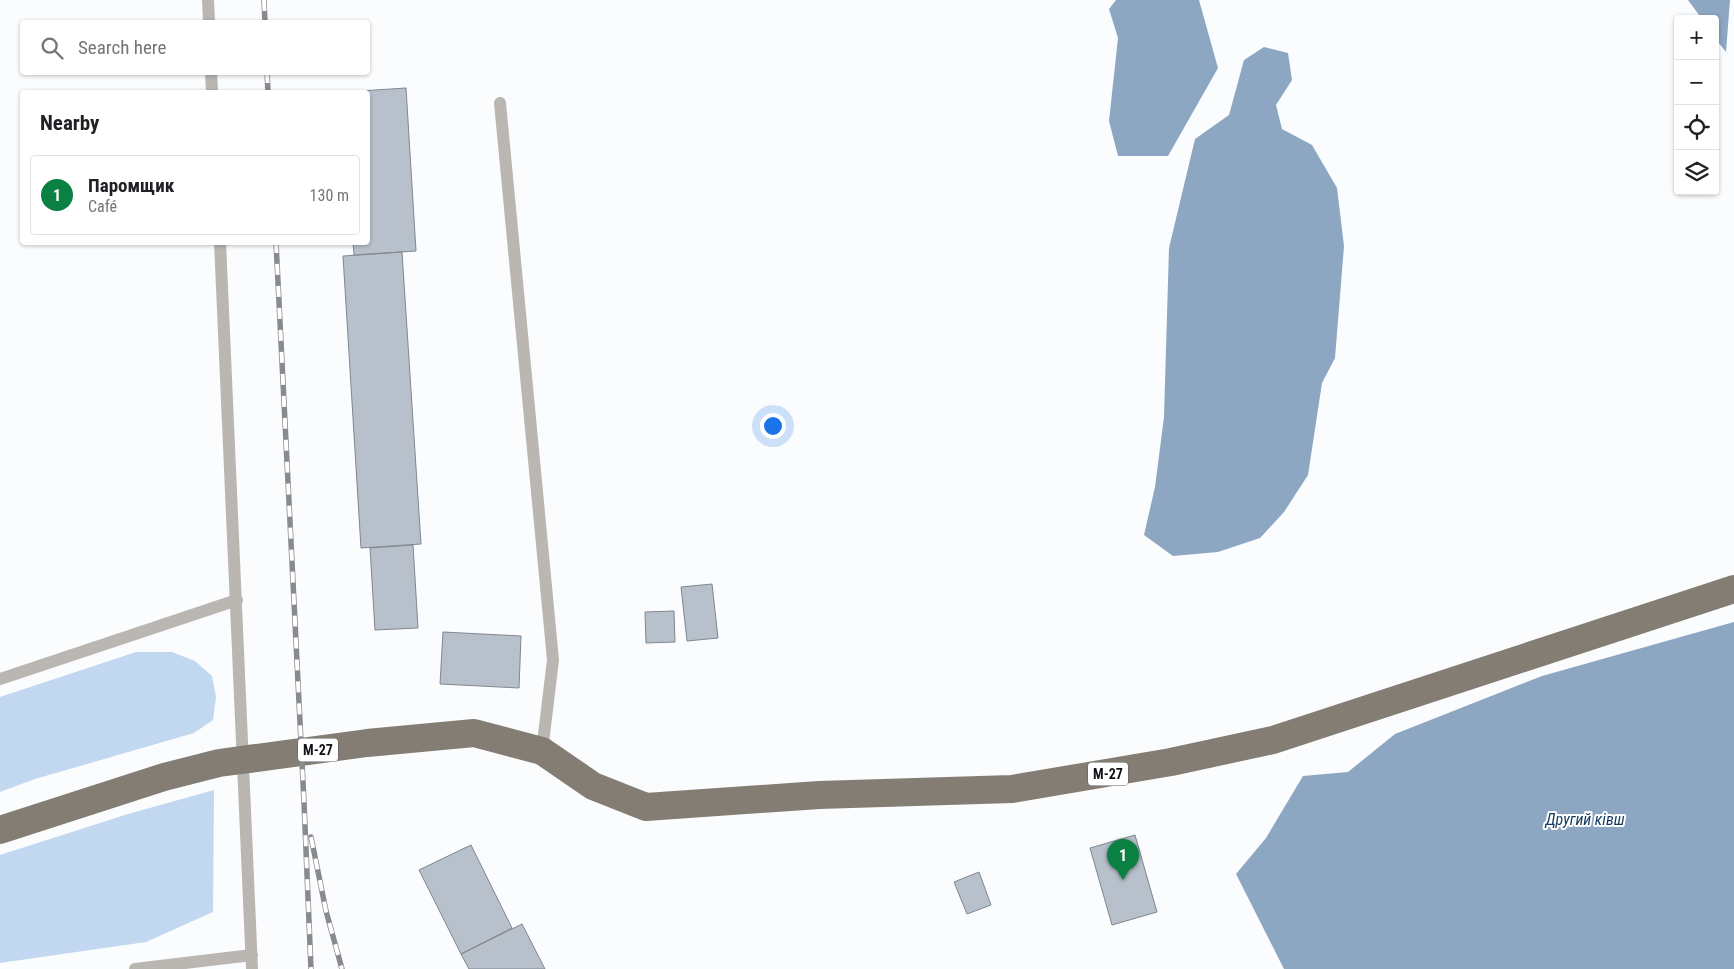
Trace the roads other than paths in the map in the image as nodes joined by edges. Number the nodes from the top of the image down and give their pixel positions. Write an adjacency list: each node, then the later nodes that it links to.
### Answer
1 (208, 0): 2 (lane)
2 (209, 20)
3 (211, 75): 4 (lane)
4 (212, 90)
5 (500, 103): 10 (lane)
6 (220, 245): 8 (lane)
7 (1734, 589): 10 (main road, М-27)
8 (237, 600): 9 (lane); 12 (lane)
9 (0, 679)
10 (542, 751): 11 (main road, М-27)
11 (0, 830)
12 (252, 955): 13 (lane); 14 (lane)
13 (135, 969)
14 (252, 969)

